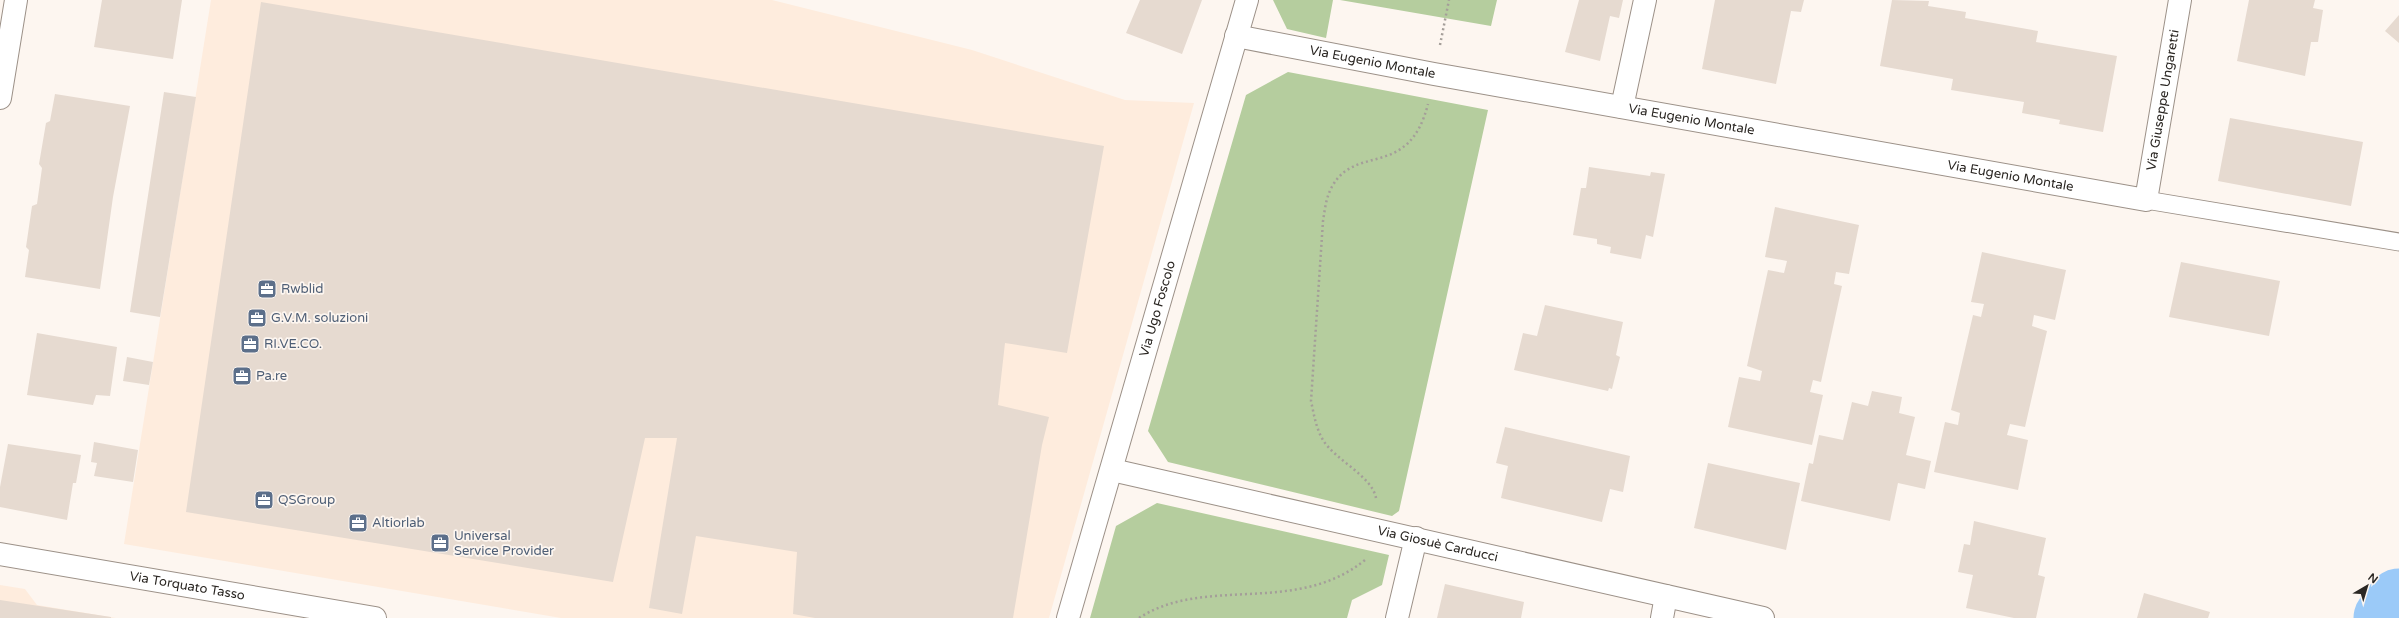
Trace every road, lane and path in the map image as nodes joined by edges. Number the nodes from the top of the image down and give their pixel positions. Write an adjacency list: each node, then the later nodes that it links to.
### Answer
1 (16, 0): 8 (street)
2 (1247, 0): 6 (street, Via Ugo Foscolo)
3 (1449, 0): 7 (path)
4 (1645, 0): 9 (street)
5 (2180, 0): 10 (street, Via Giuseppe Ungaretti)
6 (1236, 36): 7 (street, Via Eugenio Montale); 12 (street, Via Ugo Foscolo)
7 (1434, 74): 9 (street, Via Eugenio Montale); 13 (path)
8 (0, 98)
9 (1622, 107): 10 (street, Via Eugenio Montale)
10 (2146, 200): 11 (lane)
11 (2399, 242)
12 (1112, 470): 13 (street, Via Giosuè Carducci); 18 (street, Via Ugo Foscolo)
13 (1374, 529): 14 (street, Via Giosuè Carducci); 19 (path)
14 (1416, 538): 16 (street, Via Giosuè Carducci); 20 (street)
15 (0, 554): 17 (street, Via Torquato Tasso)
16 (1666, 596): 21 (street); 22 (street, Via Giosuè Carducci)
17 (375, 618)
18 (1068, 618)
19 (1139, 618)
20 (1397, 618)
21 (1662, 618)
22 (1763, 618)

